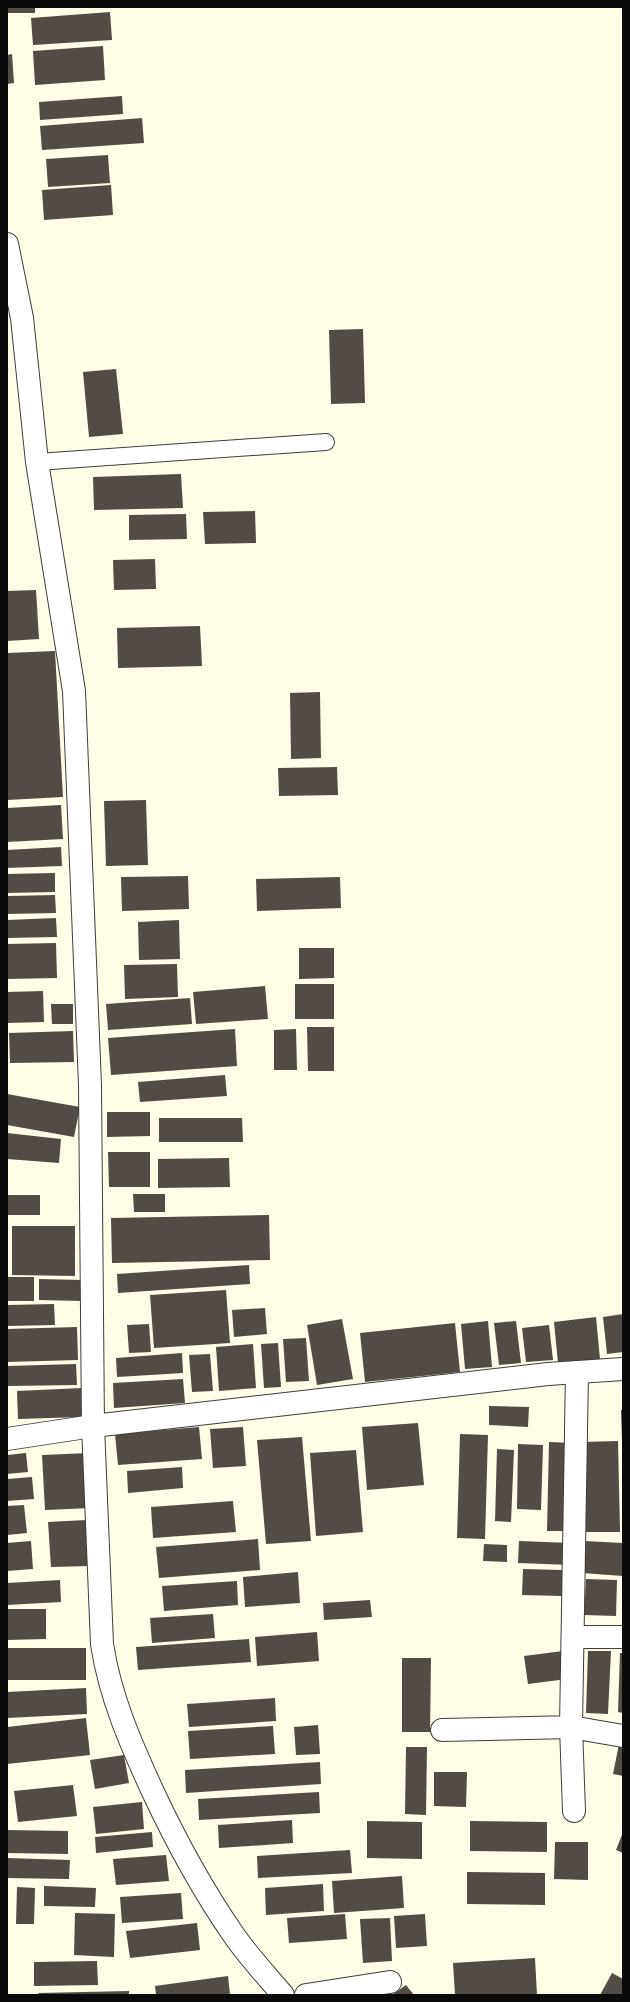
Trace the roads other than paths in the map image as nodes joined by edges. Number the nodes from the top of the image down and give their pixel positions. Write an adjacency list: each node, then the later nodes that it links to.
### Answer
1 (8, 251): 3 (street)
2 (326, 442): 3 (lane)
3 (37, 462): 6 (street)
4 (623, 1369): 5 (street)
5 (577, 1372): 6 (street); 8 (street)
6 (93, 1426): 7 (street); 15 (street)
7 (7, 1439)
8 (573, 1637): 9 (street); 10 (street)
9 (623, 1637)
10 (571, 1727): 11 (street); 12 (street); 13 (street)
11 (442, 1730)
12 (623, 1736)
13 (574, 1811)
14 (390, 1982): 16 (street)
15 (283, 1995)
16 (306, 1995)

